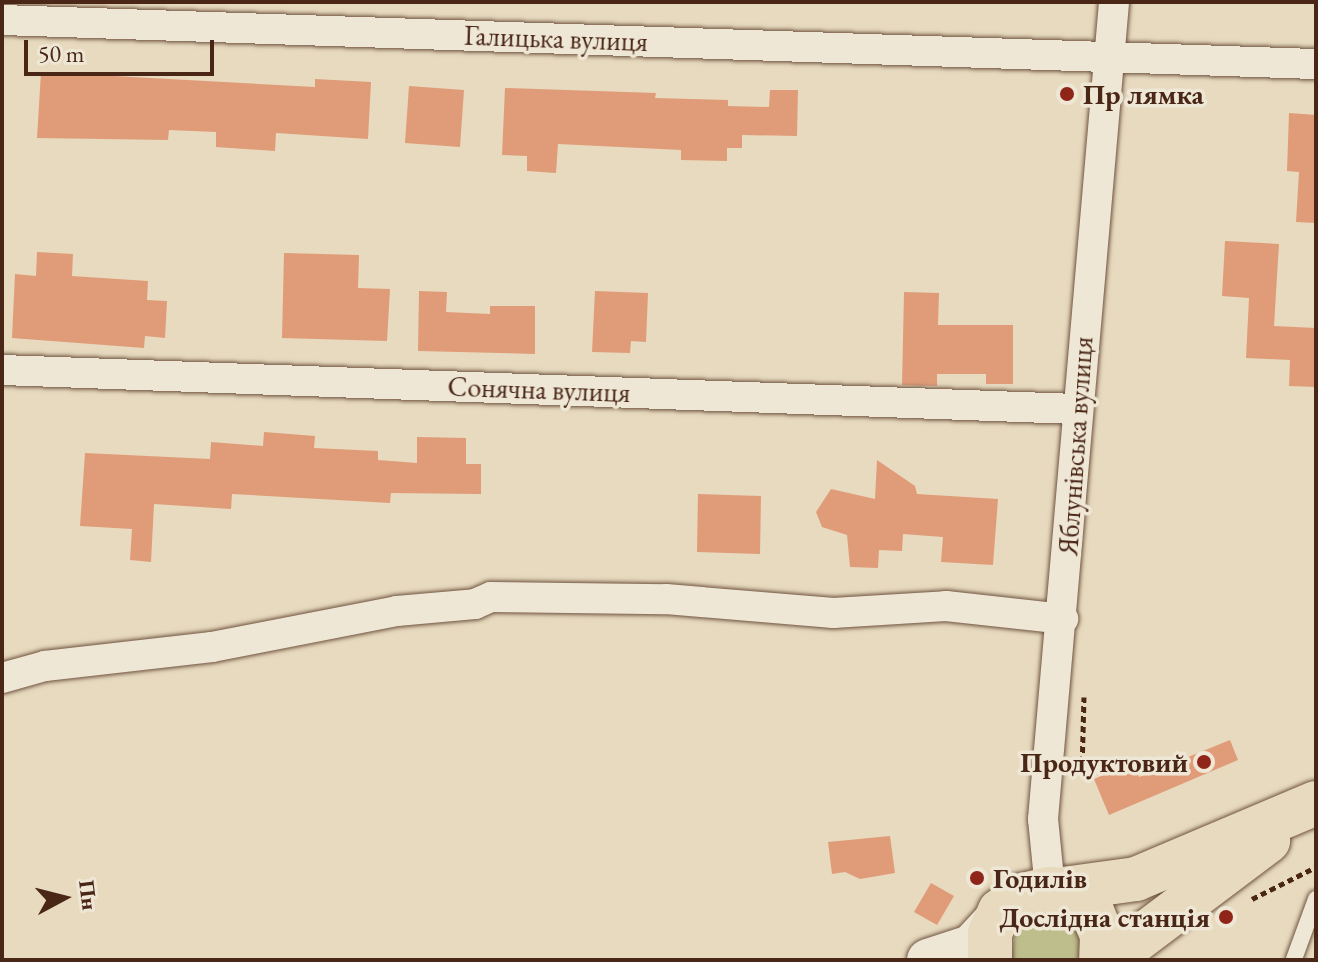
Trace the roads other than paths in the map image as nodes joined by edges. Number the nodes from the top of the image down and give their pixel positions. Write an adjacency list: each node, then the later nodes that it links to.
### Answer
1 (1114, 2): 3 (street, Яблунівська вулиця)
2 (2, 20): 3 (street, Галицька вулиця)
3 (1109, 56): 4 (street, Галицька вулиця); 6 (street, Яблунівська вулиця)
4 (1316, 64)
5 (2, 370): 6 (street, Сонячна вулиця)
6 (1076, 409): 7 (street, Яблунівська вулиця)
7 (1063, 619): 8 (street); 10 (street, Яблунівська вулиця)
8 (2, 678)
9 (1316, 804): 12 (main road); 16 (main road)
10 (1043, 819): 12 (street, Яблунівська вулиця); 12 (street)
11 (1316, 899): 13 (lane)
12 (1020, 913): 14 (street); 15 (main road)
13 (1294, 959)
14 (928, 960)
15 (1101, 960)
16 (1110, 960)

